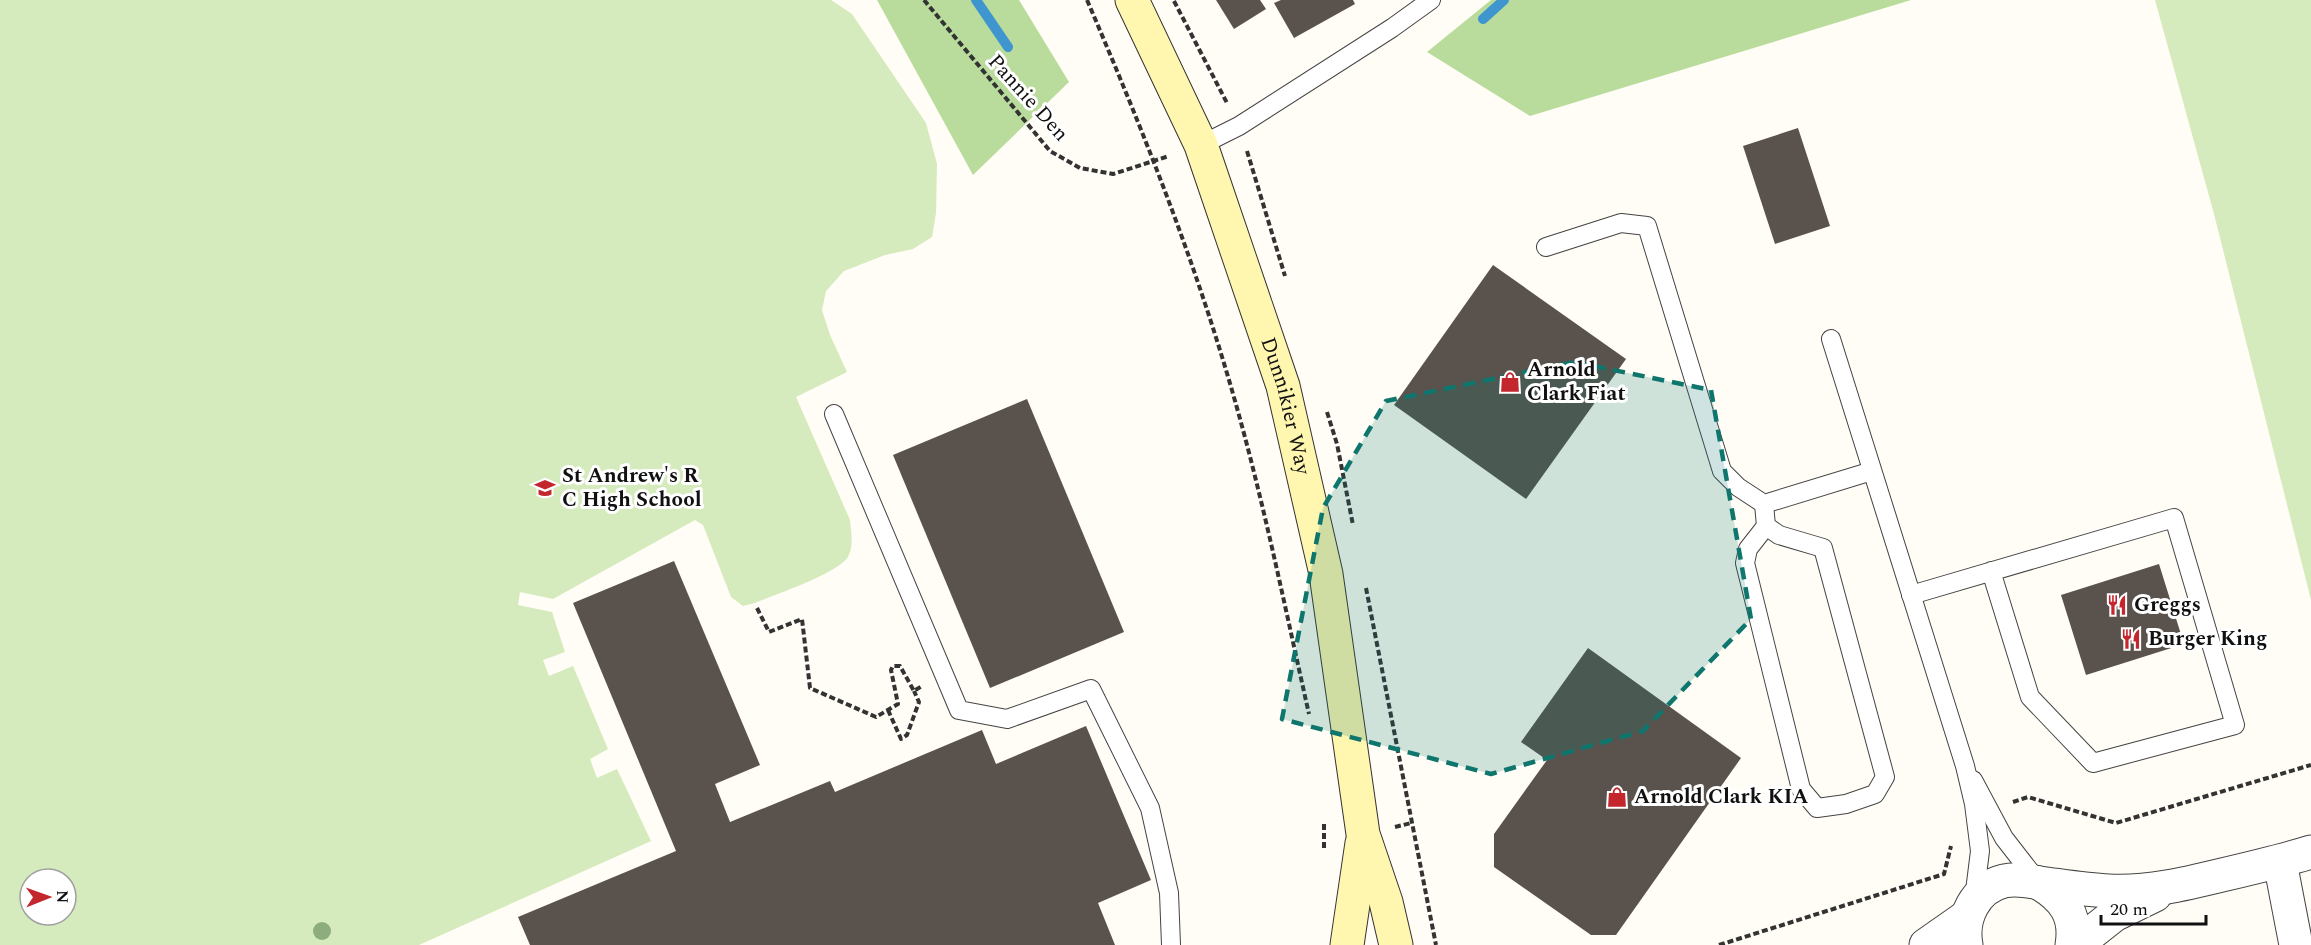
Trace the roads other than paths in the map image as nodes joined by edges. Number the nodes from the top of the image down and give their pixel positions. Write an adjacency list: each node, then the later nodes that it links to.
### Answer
1 (1132, 0): 3 (main road, Dunnikier Way)
2 (1431, 0): 3 (lane)
3 (1201, 145): 13 (main road, Dunnikier Way)
4 (1546, 247): 8 (lane)
5 (1831, 339): 7 (lane)
6 (834, 414): 19 (lane)
7 (1872, 471): 8 (lane); 11 (lane)
8 (1764, 504): 9 (lane)
9 (1766, 526): 9 (lane)
10 (1991, 571): 10 (lane); 11 (lane)
11 (1911, 595): 12 (lane)
12 (1965, 766): 16 (lane); 18 (lane)
13 (1363, 834): 20 (main road, Dunnikier Way); 21 (main road, Dunnikier Way)
14 (2311, 852): 15 (street)
15 (2280, 862): 17 (street); 24 (street)
16 (2039, 883): 17 (street); 18 (street); 23 (street)
17 (2167, 889): 23 (street)
18 (1969, 921): 22 (street)
19 (1171, 945)
20 (1347, 945)
21 (1396, 945)
22 (1926, 945)
23 (2074, 945)
24 (2296, 945)

